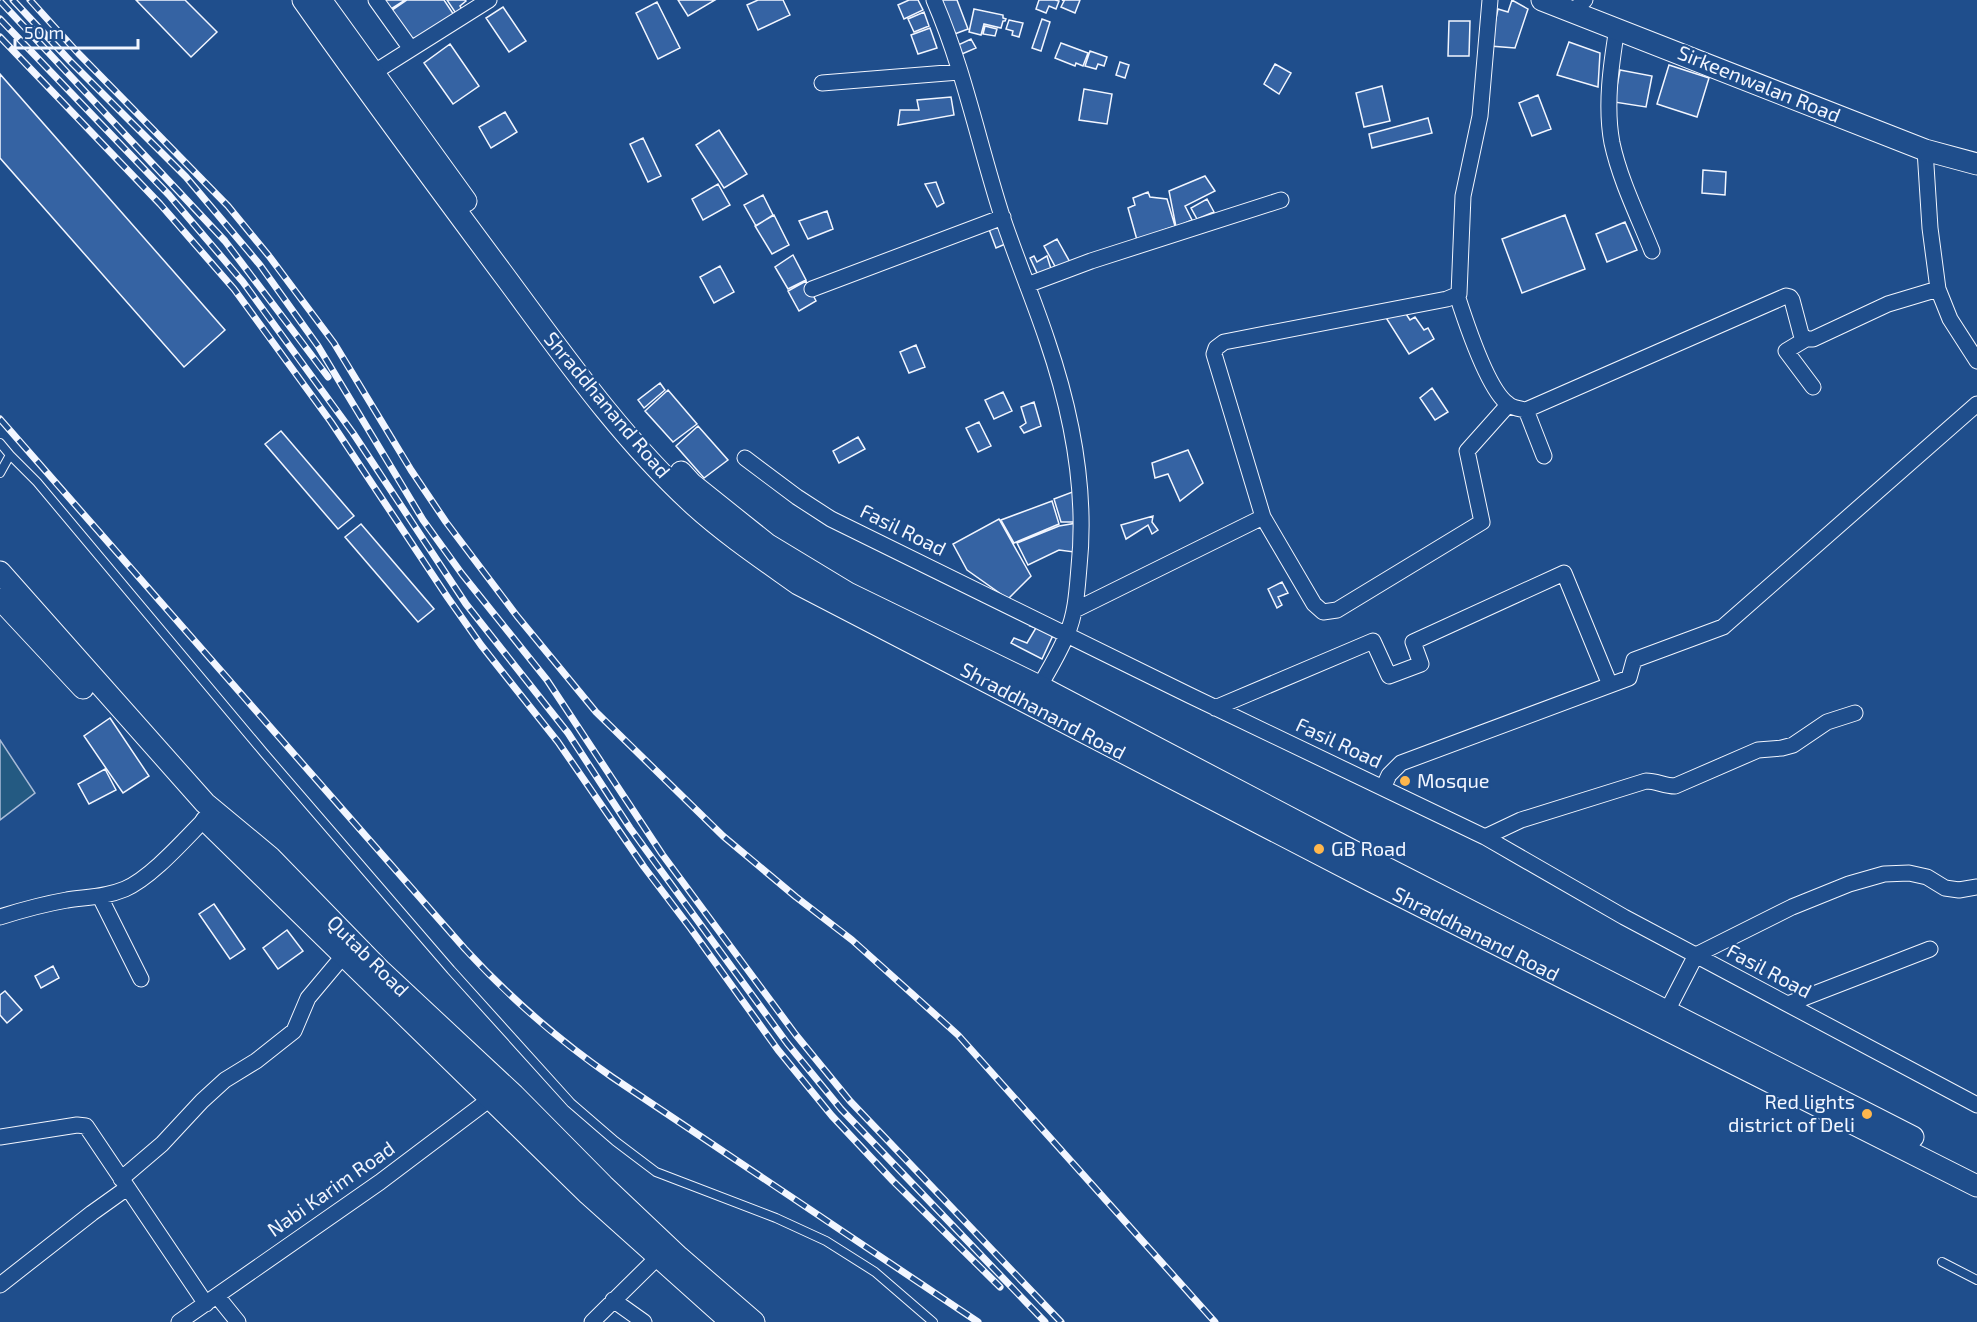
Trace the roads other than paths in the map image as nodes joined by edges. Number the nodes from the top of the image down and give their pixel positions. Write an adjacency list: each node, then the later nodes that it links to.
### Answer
1 (303, 0): 40 (street, Shraddhanand Road)
2 (321, 0): 12 (street, Shraddhanand Road)
3 (376, 0): 10 (street)
4 (489, 0): 10 (street)
5 (934, 0): 11 (street)
6 (1490, 0): 22 (street)
7 (1542, 0): 8 (street, Sirkeenwalan Road)
8 (1579, 6): 9 (street, Sirkeenwalan Road)
9 (1617, 28): 14 (street, Sirkeenwalan Road); 18 (street)
10 (411, 49): 12 (street)
11 (959, 72): 13 (street); 17 (street)
12 (374, 74): 40 (street, Shraddhanand Road)
13 (822, 83)
14 (1924, 150): 15 (street, Sirkeenwalan Road); 21 (street)
15 (1977, 164)
16 (1281, 200): 19 (street)
17 (1003, 217): 19 (street); 20 (street)
18 (1652, 250)
19 (1027, 285): 37 (street)
20 (812, 289)
21 (1938, 289): 23 (street); 24 (street)
22 (1457, 295): 27 (street); 34 (street)
23 (1806, 339): 25 (street); 28 (street)
24 (1977, 362)
25 (1813, 387)
26 (1977, 404): 39 (street)
27 (1508, 405): 28 (street); 34 (street)
28 (1526, 410): 31 (street)
29 (0, 443): 30 (lane)
30 (10, 454): 33 (lane); 74 (lane)
31 (1544, 456)
32 (745, 458): 38 (street, Fasil Road)
33 (0, 473)
34 (1263, 517): 37 (street)
35 (0, 572): 56 (street, Qutab Road)
36 (0, 599): 45 (street, Qutab Road)
37 (1075, 610): 38 (street)
38 (1067, 634): 40 (street); 41 (street, Fasil Road)
39 (1610, 685): 41 (street); 43 (street)
40 (1034, 695): 44 (street, Shraddhanand Road)
41 (1215, 708): 43 (street, Fasil Road)
42 (1855, 713): 46 (street)
43 (1383, 788): 46 (street, Fasil Road)
44 (1271, 818): 55 (street, Shraddhanand Road); 61 (street, Shraddhanand Road)
45 (205, 819): 48 (street); 51 (street, Qutab Road)
46 (1485, 837): 52 (street, Fasil Road)
47 (1977, 887): 52 (street)
48 (100, 897): 49 (street); 53 (street)
49 (0, 917)
50 (1930, 949): 54 (street)
51 (344, 955): 56 (street, Qutab Road); 60 (street)
52 (1696, 955): 54 (street, Fasil Road); 55 (street)
53 (141, 979)
54 (1788, 1004): 57 (street, Fasil Road)
55 (1667, 1011): 59 (street, Shraddhanand Road)
56 (498, 1093): 62 (street, Qutab Road); 66 (street, Nabi Karim Road); 73 (street, Qutab Road)
57 (1977, 1105)
58 (0, 1137): 60 (street)
59 (1977, 1170)
60 (124, 1183): 65 (street); 66 (street)
61 (1977, 1186)
62 (658, 1257): 67 (street); 72 (street, Qutab Road)
63 (1942, 1262): 64 (lane)
64 (1977, 1280)
65 (0, 1285)
66 (211, 1300): 68 (street, Nabi Karim Road); 69 (street)
67 (613, 1300): 70 (street); 71 (street)
68 (179, 1322)
69 (238, 1322)
70 (592, 1322)
71 (644, 1322)
72 (731, 1322)
73 (754, 1322)
74 (933, 1322)

